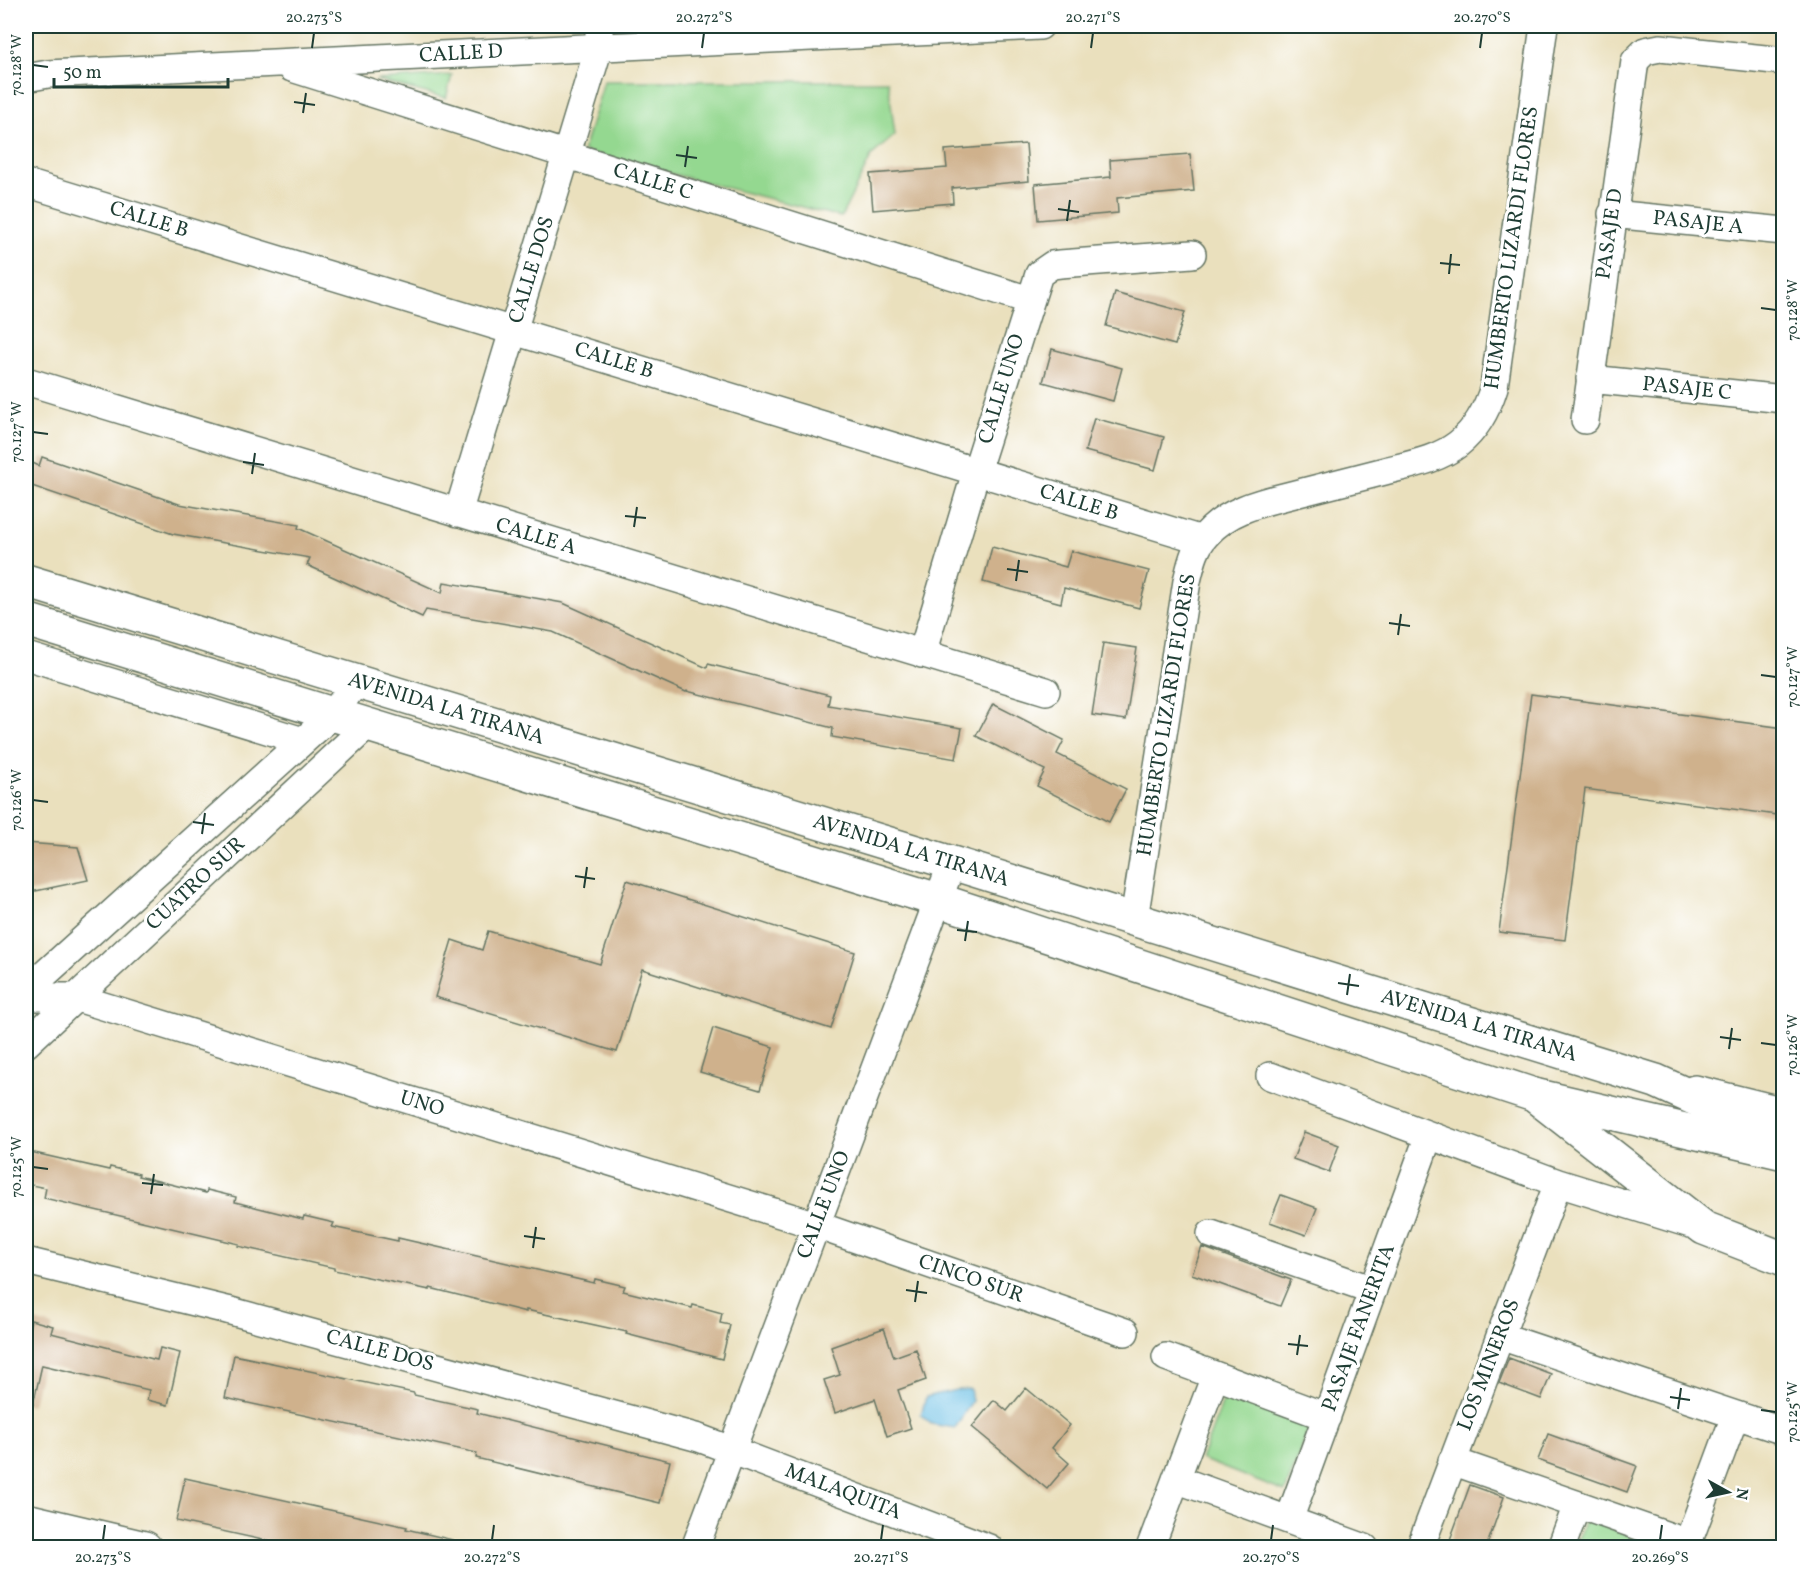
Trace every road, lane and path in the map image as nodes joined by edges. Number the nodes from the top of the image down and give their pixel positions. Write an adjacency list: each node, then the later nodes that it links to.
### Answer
1 (1040, 26): 3 (street, CALLE D)
2 (1544, 26): 20 (street, HUMBERTO LIZARDI FLORES)
3 (599, 36): 5 (street, CALLE D); 7 (street, CALLE DOS)
4 (1784, 61): 9 (street, PASAJE D)
5 (276, 63): 6 (street, CALLE D); 7 (street, CALLE C)
6 (26, 78)
7 (567, 155): 12 (street, CALLE C); 13 (street, CALLE DOS)
8 (26, 183): 13 (street, CALLE B)
9 (1612, 214): 10 (street, PASAJE A); 14 (street, PASAJE D)
10 (1784, 231)
11 (1192, 254): 12 (street, CALLE UNO)
12 (1029, 300): 18 (street, CALLE UNO)
13 (513, 331): 18 (street, CALLE B); 19 (street, CALLE DOS)
14 (1590, 379): 16 (street, PASAJE C); 17 (street, PASAJE D)
15 (26, 381): 19 (street, CALLE A)
16 (1784, 399)
17 (1585, 420)
18 (976, 472): 20 (street, CALLE B); 23 (street, CALLE UNO)
19 (458, 513): 23 (street, CALLE A)
20 (1202, 540): 32 (street, HUMBERTO LIZARDI FLORES)
21 (26, 581): 25 (main road, AVENIDA LA TIRANA)
22 (26, 620): 27 (main road, AVENIDA LA TIRANA)
23 (922, 654): 26 (street, CALLE A)
24 (26, 656): 29 (street)
25 (357, 681): 27 (street, CUATRO SUR); 30 (main road, AVENIDA LA TIRANA)
26 (1046, 692)
27 (333, 714): 28 (main road, AVENIDA LA TIRANA); 29 (street, CUATRO SUR)
28 (368, 725): 31 (main road, AVENIDA LA TIRANA); 35 (street, CUATRO SUR)
29 (303, 741): 33 (street, CUATRO SUR)
30 (952, 863): 31 (street, CALLE UNO); 32 (main road, AVENIDA LA TIRANA)
31 (938, 900): 39 (main road, AVENIDA LA TIRANA); 44 (street, CALLE UNO)
32 (1134, 919): 38 (main road, AVENIDA LA TIRANA)
33 (26, 991)
34 (26, 997): 35 (street, UNO)
35 (74, 997): 36 (street, CUATRO SUR); 44 (street, UNO)
36 (26, 1044)
37 (1270, 1076): 41 (street, AVENIDA LA TIRANA)
38 (1656, 1081): 40 (main road); 42 (main road, AVENIDA LA TIRANA)
39 (1534, 1095): 42 (main road); 45 (main road, AVENIDA LA TIRANA)
40 (1784, 1114)
41 (1429, 1135): 43 (street, AVENIDA LA TIRANA); 49 (street, PASAJE FANERITA)
42 (1784, 1152)
43 (1558, 1184): 45 (street, AVENIDA LA TIRANA); 51 (street, LOS MINEROS)
44 (816, 1225): 50 (street, CINCO SUR); 57 (street, CALLE UNO)
45 (1704, 1228): 47 (main road, AVENIDA LA TIRANA)
46 (1211, 1234): 49 (street)
47 (1784, 1259)
48 (26, 1261): 57 (street, CALLE DOS)
49 (1373, 1290): 55 (street, PASAJE FANERITA)
50 (1125, 1332)
51 (1500, 1336): 54 (street); 58 (street, LOS MINEROS)
52 (1166, 1357): 53 (street)
53 (1215, 1376): 55 (street); 59 (street)
54 (1735, 1416): 56 (street); 63 (street)
55 (1327, 1417): 62 (street, PASAJE FANERITA)
56 (1784, 1431)
57 (731, 1450): 65 (street, CALLE UNO); 66 (street, MALAQUITA)
58 (1452, 1461): 60 (street); 69 (street, LOS MINEROS)
59 (1176, 1479): 62 (street); 67 (street)
60 (1577, 1505): 63 (street); 70 (street)
61 (26, 1520): 64 (main road)
62 (1289, 1520): 68 (street)
63 (1687, 1545)
64 (145, 1548)
65 (695, 1548)
66 (989, 1548)
67 (1150, 1548)
68 (1365, 1548)
69 (1420, 1548)
70 (1561, 1548)

